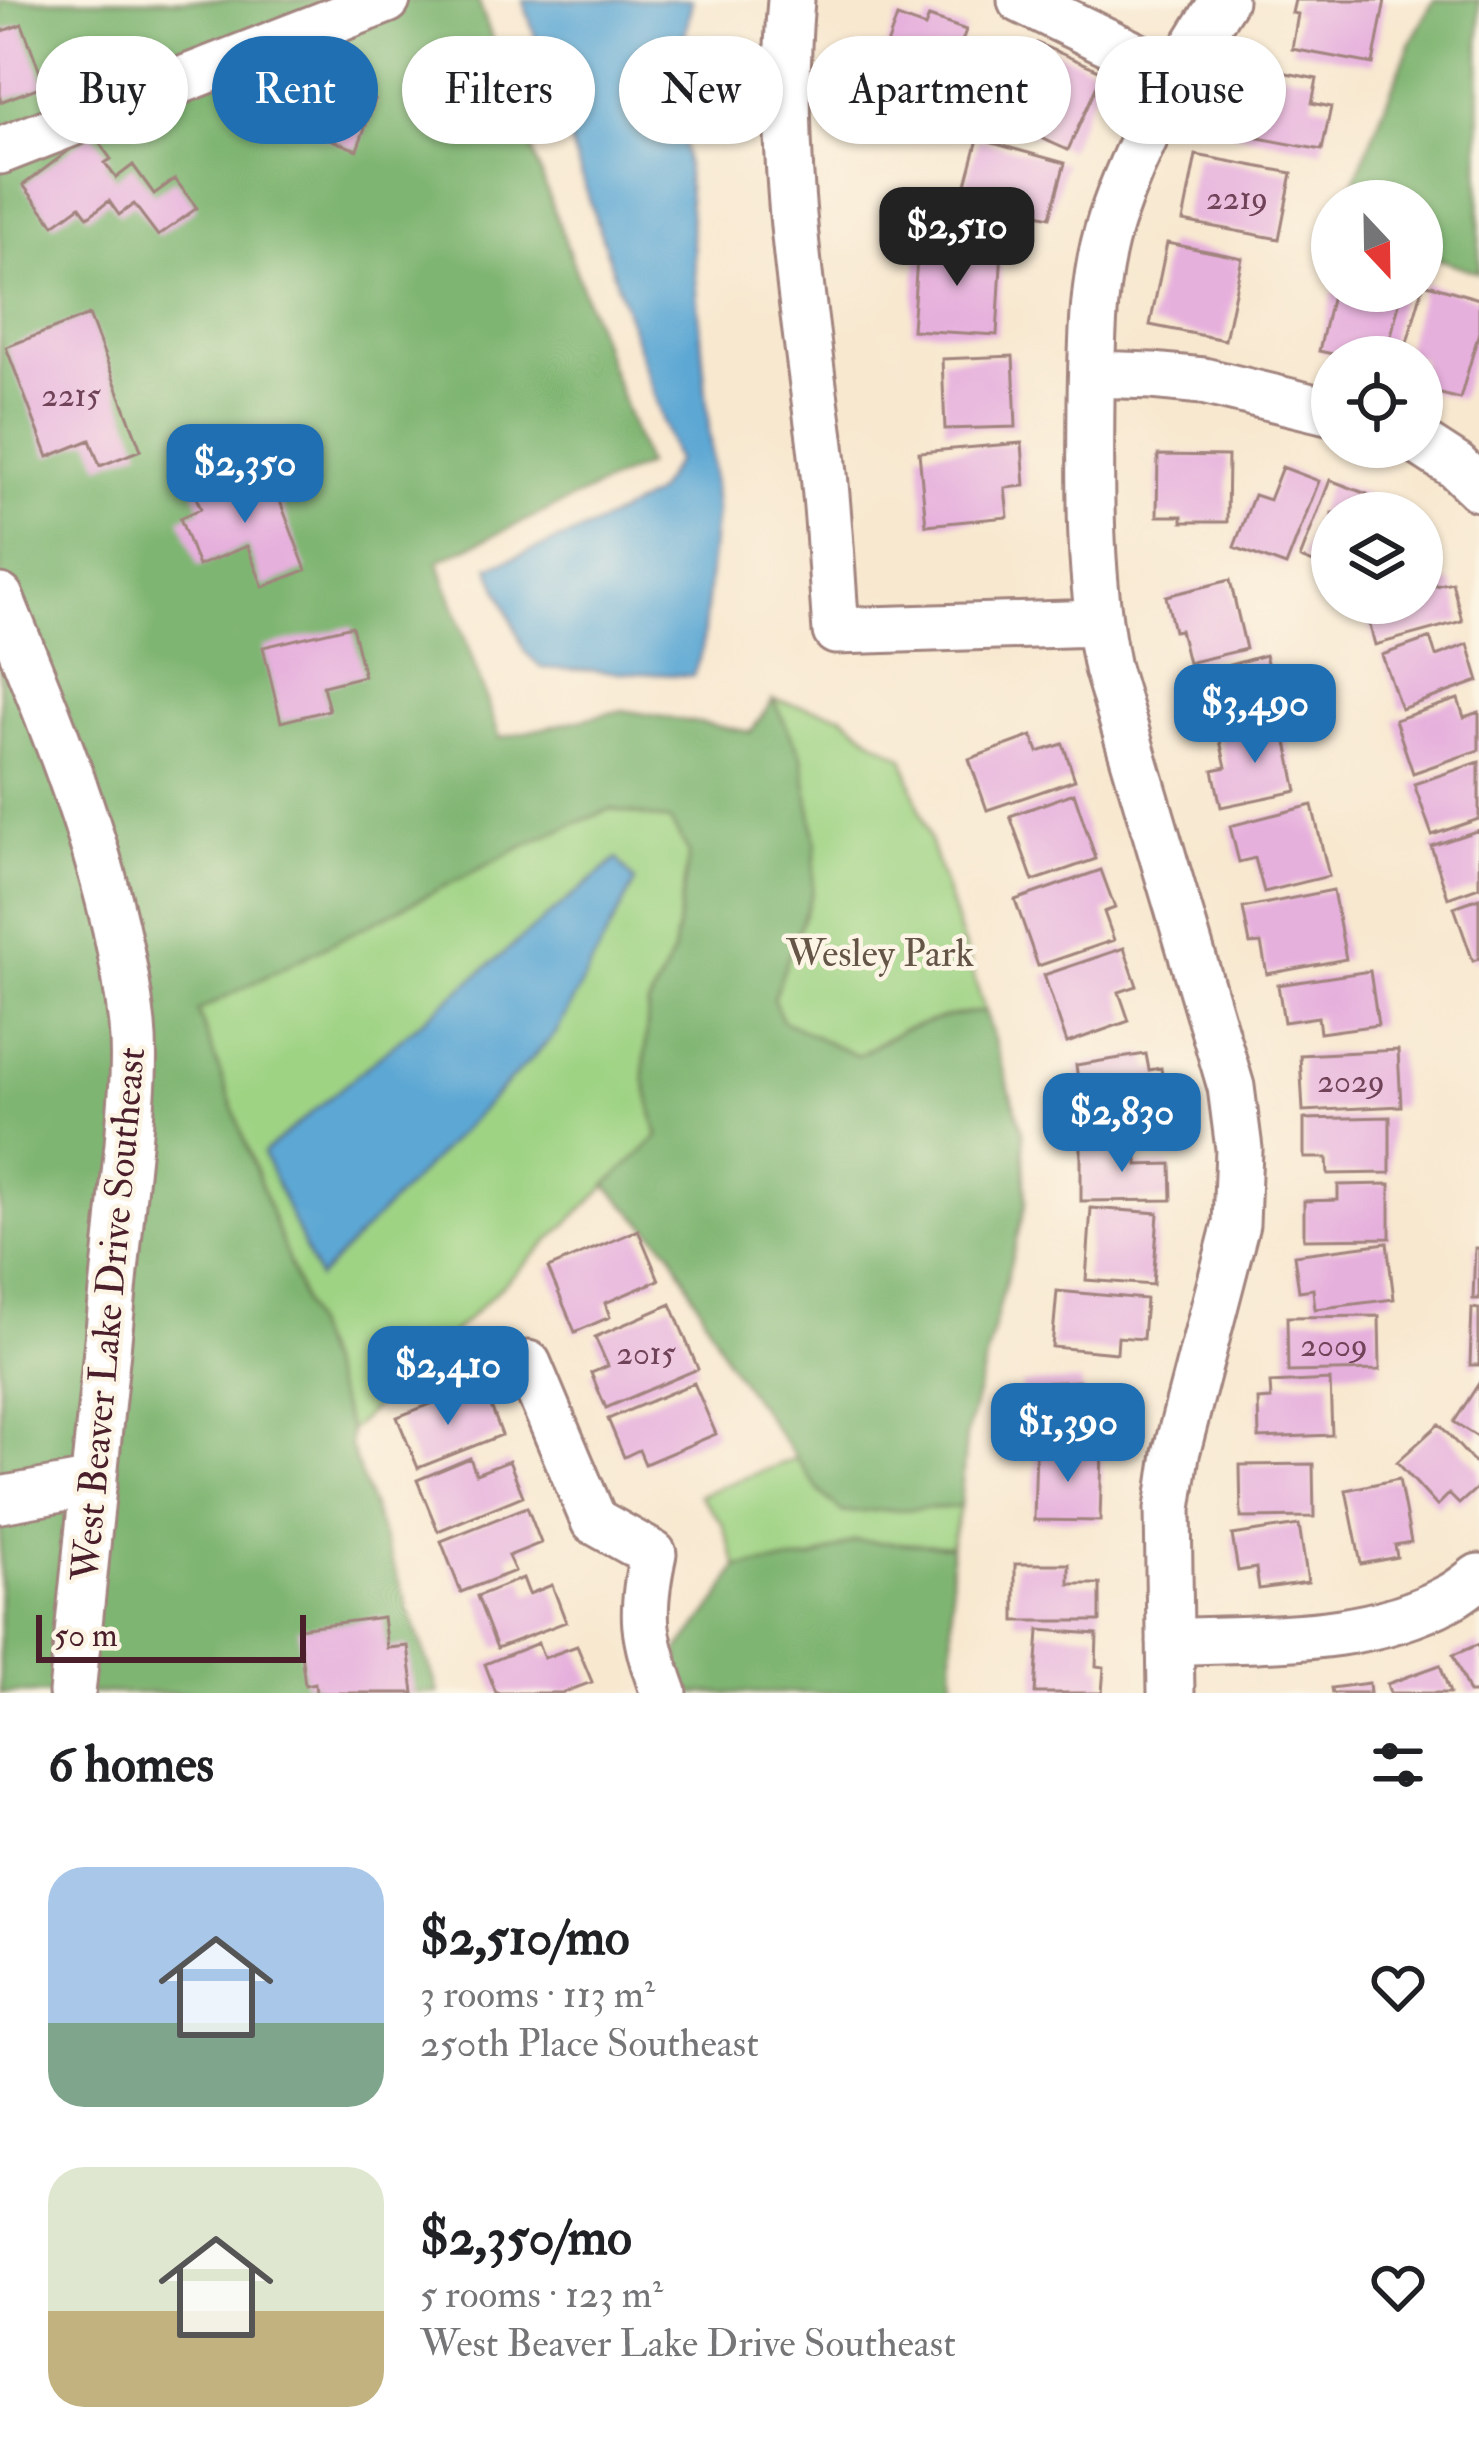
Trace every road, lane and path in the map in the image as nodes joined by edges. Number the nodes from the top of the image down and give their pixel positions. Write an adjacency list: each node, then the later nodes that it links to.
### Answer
1 (386, 0): 8 (street)
2 (791, 0): 14 (street)
3 (1021, 0): 5 (street)
4 (1224, 0): 6 (street)
5 (1095, 36)
6 (1201, 36)
7 (1143, 144): 9 (street)
8 (0, 151)
9 (1091, 374): 10 (street); 14 (street)
10 (1311, 407)
11 (1443, 458): 12 (street)
12 (1479, 488)
13 (0, 596): 16 (street, West Beaver Lake Drive Southeast)
14 (1098, 623): 19 (street)
15 (528, 1364): 21 (street)
16 (94, 1483): 17 (street); 20 (street, West Beaver Lake Drive Southeast)
17 (0, 1500)
18 (1479, 1577): 19 (street)
19 (1170, 1642): 22 (street)
20 (72, 1693)
21 (664, 1693)
22 (1171, 1693)

